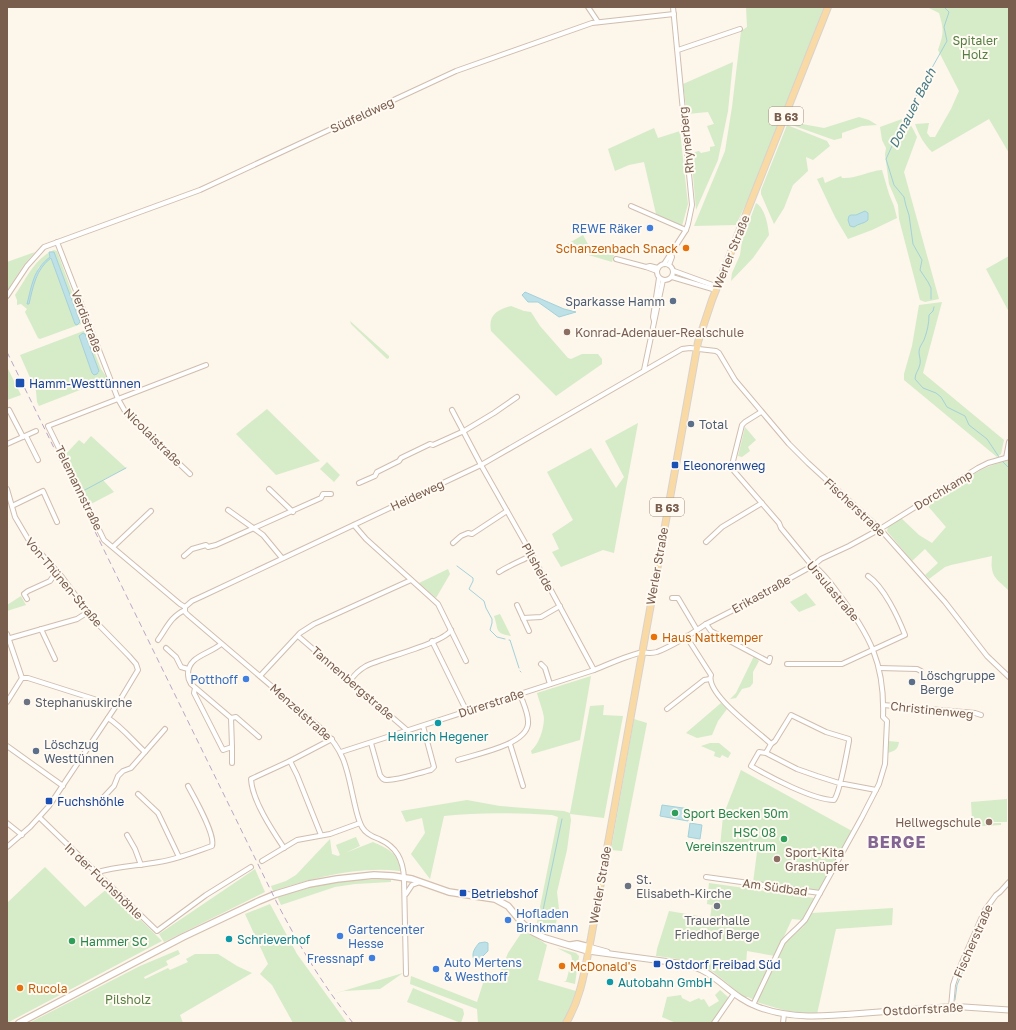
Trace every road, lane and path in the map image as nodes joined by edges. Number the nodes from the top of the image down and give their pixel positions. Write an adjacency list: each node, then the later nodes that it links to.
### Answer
1 (588, 7): 5 (street)
2 (674, 7): 4 (street, Rhynerberg)
3 (828, 7): 20 (main road, Werler Straße / B 63)
4 (674, 14): 5 (street, Südfeldweg); 7 (street, Rhynerberg)
5 (598, 22): 10 (street, Südfeldweg)
6 (740, 29): 7 (street)
7 (678, 50): 9 (street, Rhynerberg)
8 (631, 206): 9 (street)
9 (686, 230): 11 (street, Rhynerberg)
10 (57, 242): 21 (street, Südfeldweg); 27 (street, Verdistraße)
11 (671, 254): 13 (street, Rhynerberg); 14 (street, Rhynerberg)
12 (616, 259): 15 (street)
13 (664, 264): 14 (street); 15 (street)
14 (669, 265): 16 (street)
15 (657, 270): 18 (street)
16 (674, 271): 17 (street); 20 (street)
17 (672, 277): 18 (street); 19 (street)
18 (661, 279): 25 (street)
19 (705, 287): 20 (street); 22 (street)
20 (717, 288): 22 (main road, Werler Straße / B 63)
21 (7, 296)
22 (712, 300): 23 (main road, Werler Straße / B 63)
23 (696, 348): 25 (street, Heideweg); 30 (street, Fischerstraße); 85 (main road, Werler Straße / B 63)
24 (206, 364): 27 (street)
25 (644, 370): 38 (street, Heideweg)
26 (517, 397): 32 (street)
27 (118, 399): 39 (street, Nicolaistraße); 56 (street, Telemannstraße)
28 (9, 410): 33 (street)
29 (452, 410): 32 (street, Pilsheide)
30 (761, 412): 44 (street, Ursulastraße); 53 (street, Fischerstraße)
31 (36, 431): 33 (street)
32 (464, 431): 38 (street, Pilsheide); 40 (street)
33 (24, 436): 35 (street); 37 (street)
34 (1009, 442): 36 (street)
35 (7, 444)
36 (1004, 459): 53 (street, Dorchkamp)
37 (38, 460)
38 (481, 464): 48 (street, Pilsheide); 51 (street, Heideweg)
39 (190, 474)
40 (359, 483)
41 (7, 489): 45 (street, Von-Thünen-Straße)
42 (269, 489): 49 (street)
43 (331, 494): 49 (street)
44 (762, 504): 54 (street); 60 (street, Ursulastraße)
45 (12, 506): 50 (street); 61 (street, Von-Thünen-Straße)
46 (228, 510): 52 (street)
47 (151, 511): 56 (street)
48 (507, 511): 55 (street); 57 (street, Pilsheide)
49 (293, 512): 52 (street)
50 (57, 522)
51 (354, 525): 59 (street, Heideweg); 64 (street)
52 (254, 529): 58 (street); 59 (street)
53 (880, 529): 60 (street, Erikastraße); 96 (street, Fischerstraße)
54 (706, 542)
55 (453, 543)
56 (113, 547): 69 (street, Telemannstraße)
57 (532, 555): 62 (street); 68 (street, Pilsheide)
58 (184, 556)
59 (282, 558): 69 (street, Heideweg)
60 (814, 565): 72 (street, Erikastraße); 84 (street, Ursulastraße)
61 (57, 571): 66 (street); 70 (street, Von-Thünen-Straße)
62 (499, 572)
63 (868, 576): 84 (street)
64 (411, 580): 74 (street); 77 (street)
65 (672, 598): 75 (street)
66 (27, 599)
67 (516, 605): 71 (street)
68 (560, 606): 71 (street); 93 (street, Pilsheide)
69 (185, 609): 80 (street, Heideweg); 82 (street, Menzelstraße)
70 (88, 612): 73 (street); 105 (street, Von-Thünen-Straße)
71 (523, 618): 76 (street)
72 (706, 624): 75 (street, Erikastraße); 86 (street)
73 (40, 629): 79 (street); 87 (street)
74 (451, 630): 81 (street); 88 (street)
75 (697, 630): 78 (street, Erikastraße)
76 (529, 631)
77 (298, 636): 95 (street); 99 (street, Tannenbergstraße)
78 (686, 636): 85 (street, Erikastraße); 98 (street)
79 (8, 637): 97 (street)
80 (158, 640)
81 (432, 642): 99 (street); 107 (street)
82 (221, 644): 92 (street); 95 (street, Menzelstraße)
83 (166, 648): 92 (street)
84 (873, 649): 90 (street); 91 (street, Ursulastraße)
85 (641, 652): 93 (street, Dürerstraße); 153 (main road, Werler Straße / B 63)
86 (770, 658)
87 (55, 660)
88 (466, 661)
89 (541, 664): 100 (street)
90 (787, 664)
91 (879, 668): 94 (street); 104 (street, Ursulastraße)
92 (188, 669): 101 (street)
93 (594, 670): 100 (street, Dürerstraße)
94 (922, 672)
95 (260, 676): 115 (street, Menzelstraße)
96 (1009, 677)
97 (22, 678): 103 (street); 105 (street)
98 (710, 679): 106 (street); 118 (street)
99 (350, 681): 113 (street, Tannenbergstraße)
100 (550, 684): 102 (street, Dürerstraße)
101 (196, 688): 110 (street); 120 (street)
102 (520, 694): 107 (street, Dürerstraße); 117 (street)
103 (7, 702)
104 (883, 705): 108 (street, Christinenweg); 131 (street, Ursulastraße)
105 (116, 706): 109 (street)
106 (667, 709)
107 (467, 712): 111 (street, Dürerstraße)
108 (981, 715)
109 (108, 718): 121 (street); 128 (street)
110 (231, 718): 114 (street); 120 (street)
111 (423, 726): 113 (street, Dürerstraße); 116 (street)
112 (165, 730): 121 (street)
113 (408, 731): 116 (street, Dürerstraße)
114 (259, 737)
115 (332, 739): 122 (street, Menzelstraße); 125 (street)
116 (371, 743): 122 (street, Dürerstraße)
117 (510, 744): 124 (street); 130 (street)
118 (771, 744): 123 (street); 127 (street)
119 (7, 746): 128 (street)
120 (232, 747): 126 (street)
121 (146, 752): 133 (street)
122 (341, 752): 136 (street, Menzelstraße)
123 (766, 753): 127 (street); 127 (street)
124 (458, 760)
125 (290, 761): 139 (street); 141 (street)
126 (232, 763)
127 (839, 783): 131 (street)
128 (63, 786): 134 (street)
129 (188, 786): 142 (street)
130 (523, 786)
131 (876, 790): 151 (street, Ursulastraße)
132 (138, 794): 142 (street)
133 (99, 802)
134 (40, 818): 137 (street); 146 (street, In der Fuchshöhle)
135 (7, 822): 137 (street)
136 (360, 823): 139 (street); 148 (street)
137 (22, 835): 140 (street)
138 (127, 835): 144 (street)
139 (321, 835): 141 (street)
140 (7, 847)
141 (284, 848): 143 (street)
142 (180, 857): 144 (street)
143 (262, 861)
144 (141, 865): 146 (street)
145 (250, 868): 146 (street, In der Fuchshöhle)
146 (96, 873)
147 (706, 877): 151 (street, Am Südbad)
148 (404, 878): 149 (main road); 152 (street); 160 (main road)
149 (420, 882): 152 (street); 153 (main road)
150 (1009, 882): 157 (street, Fischerstraße)
151 (820, 893): 156 (street, Ursulastraße)
152 (405, 896): 154 (street)
153 (589, 949): 155 (street, Ostdorfstraße); 161 (main road, Werler Straße / B 63)
154 (406, 974)
155 (734, 994): 156 (street, Ostdorfstraße); 162 (street)
156 (753, 1005): 159 (street, Ostdorfstraße)
157 (951, 1007): 158 (street, Ostdorfstraße); 159 (street, Ostdorfstraße)
158 (1009, 1010)
159 (784, 1014): 163 (street)
160 (19, 1023)
161 (566, 1023)
162 (714, 1023)
163 (783, 1023)

